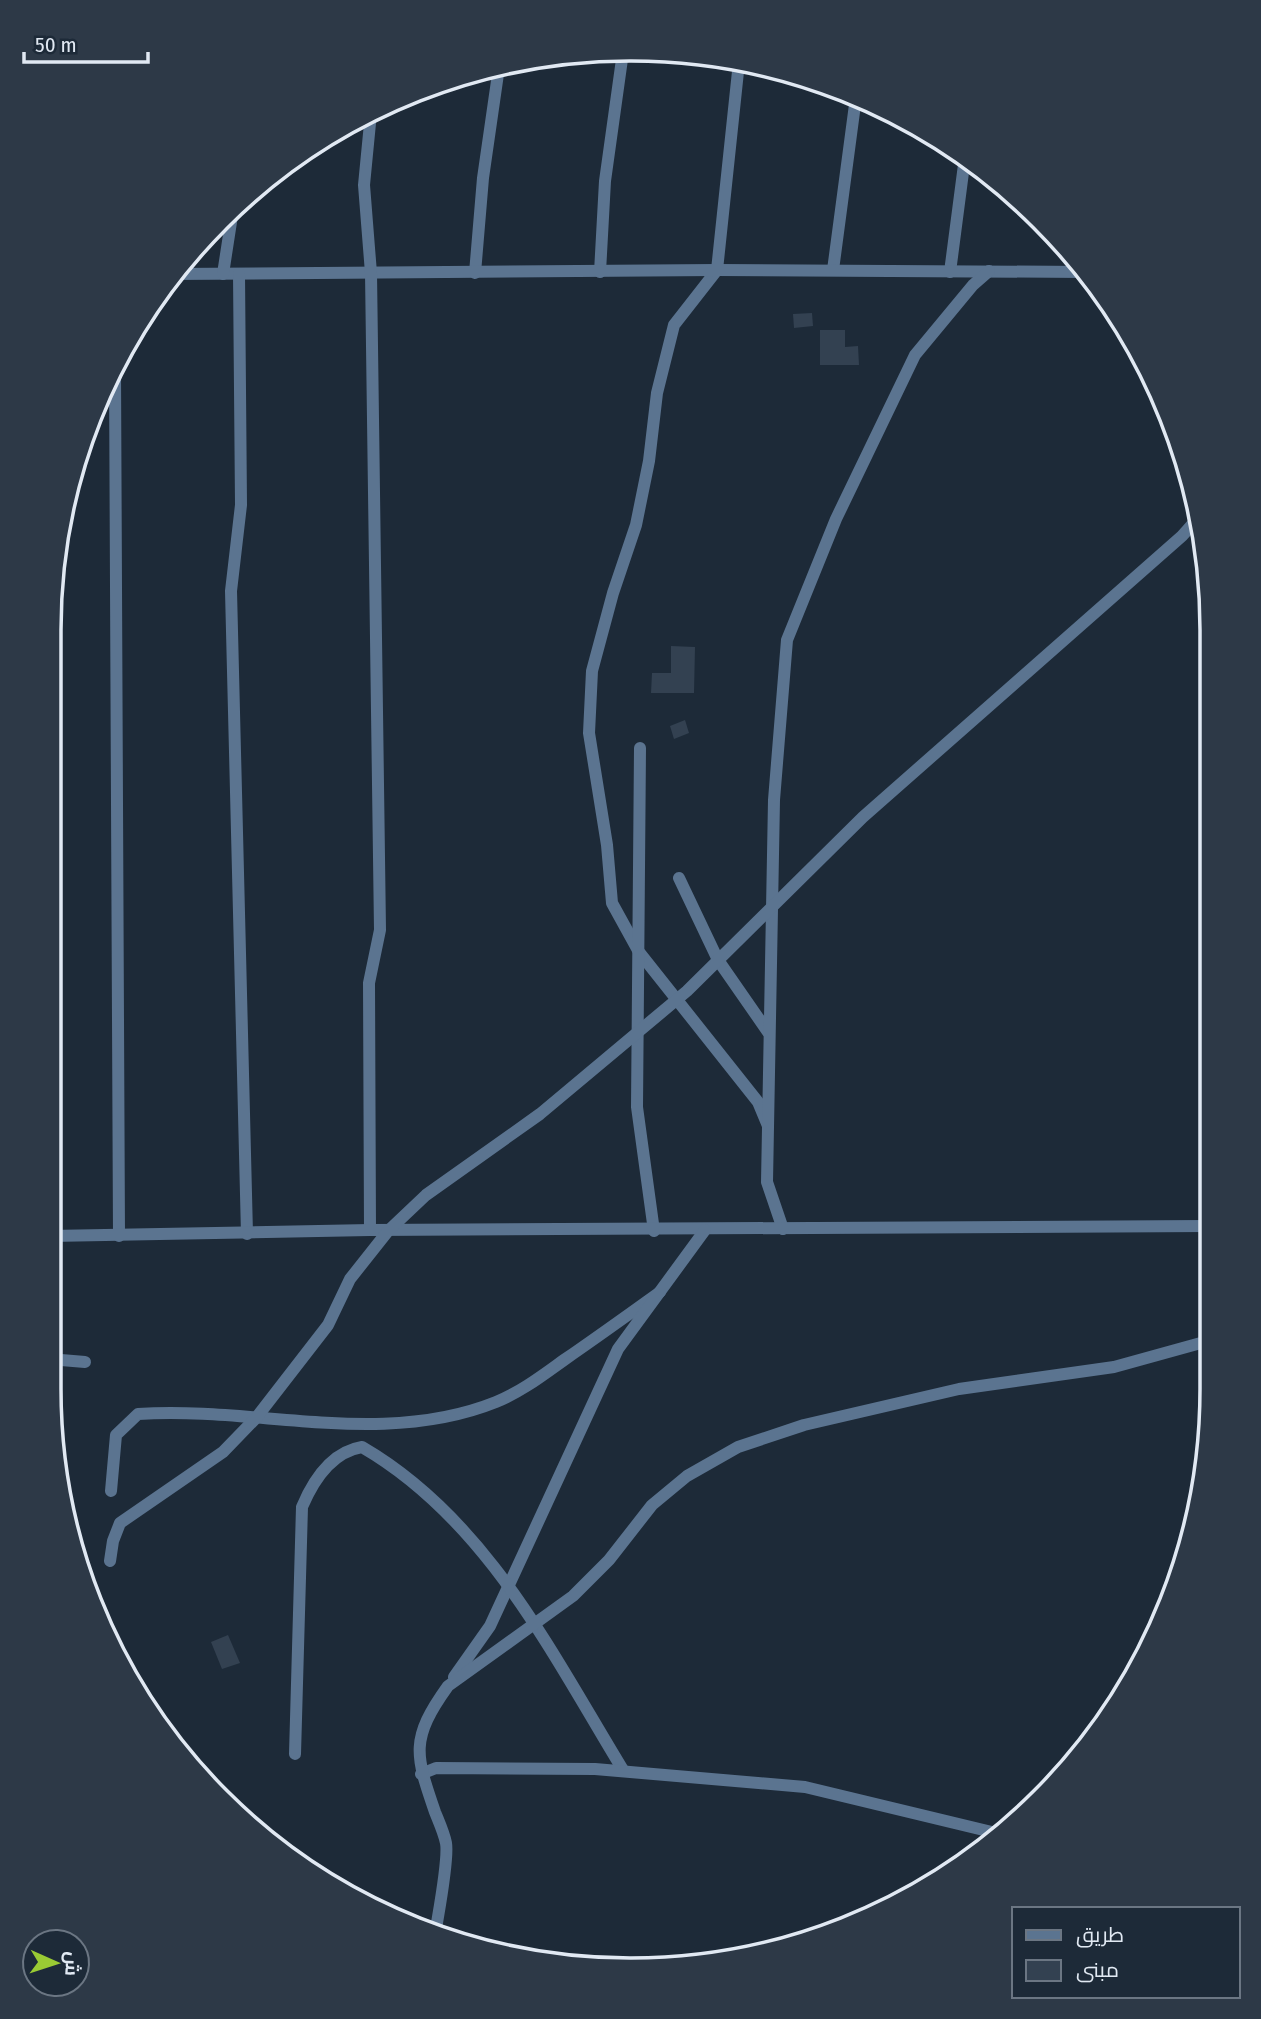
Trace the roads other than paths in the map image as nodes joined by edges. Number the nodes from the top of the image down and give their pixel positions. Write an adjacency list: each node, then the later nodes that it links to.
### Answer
1 (623, 61): 12 (street)
2 (738, 71): 9 (street)
3 (497, 77): 15 (street)
4 (855, 108): 10 (street)
5 (370, 125): 14 (street)
6 (963, 169): 13 (street)
7 (230, 226): 17 (street)
8 (1069, 268): 11 (street)
9 (717, 270): 10 (street); 12 (street); 24 (street)
10 (833, 270): 13 (street)
11 (989, 271): 13 (street); 23 (street)
12 (600, 272): 15 (street)
13 (950, 272)
14 (371, 273): 15 (street); 18 (street); 32 (street)
15 (475, 273)
16 (187, 274): 17 (street)
17 (223, 274): 18 (street)
18 (239, 274): 36 (street)
19 (115, 390): 38 (street)
20 (1190, 527): 23 (street)
21 (640, 748): 24 (street)
22 (679, 878): 25 (street)
23 (772, 908): 25 (street); 28 (street)
24 (639, 952): 26 (street); 27 (street)
25 (718, 960): 26 (street); 28 (street)
26 (675, 1001): 27 (street); 29 (street)
27 (638, 1032): 34 (street); 35 (street)
28 (769, 1032): 29 (street)
29 (768, 1126): 31 (street)
30 (1200, 1226): 31 (street)
31 (783, 1229): 33 (street)
32 (370, 1230): 34 (street); 36 (street)
33 (705, 1230): 35 (street); 39 (street)
34 (388, 1231): 35 (street); 43 (street)
35 (654, 1231)
36 (247, 1234): 38 (street)
37 (61, 1236): 38 (street)
38 (119, 1236)
39 (660, 1292): 43 (street); 46 (street)
40 (1200, 1343): 47 (street)
41 (61, 1360): 42 (street)
42 (85, 1362)
43 (256, 1418): 44 (street); 45 (street)
44 (111, 1491)
45 (110, 1561)
46 (507, 1585): 47 (street); 48 (street); 49 (street)
47 (533, 1622): 48 (street); 50 (street)
48 (448, 1686): 51 (street)
49 (295, 1754)
50 (624, 1770): 51 (street); 52 (street)
51 (421, 1774): 53 (street)
52 (988, 1831)
53 (436, 1923)

